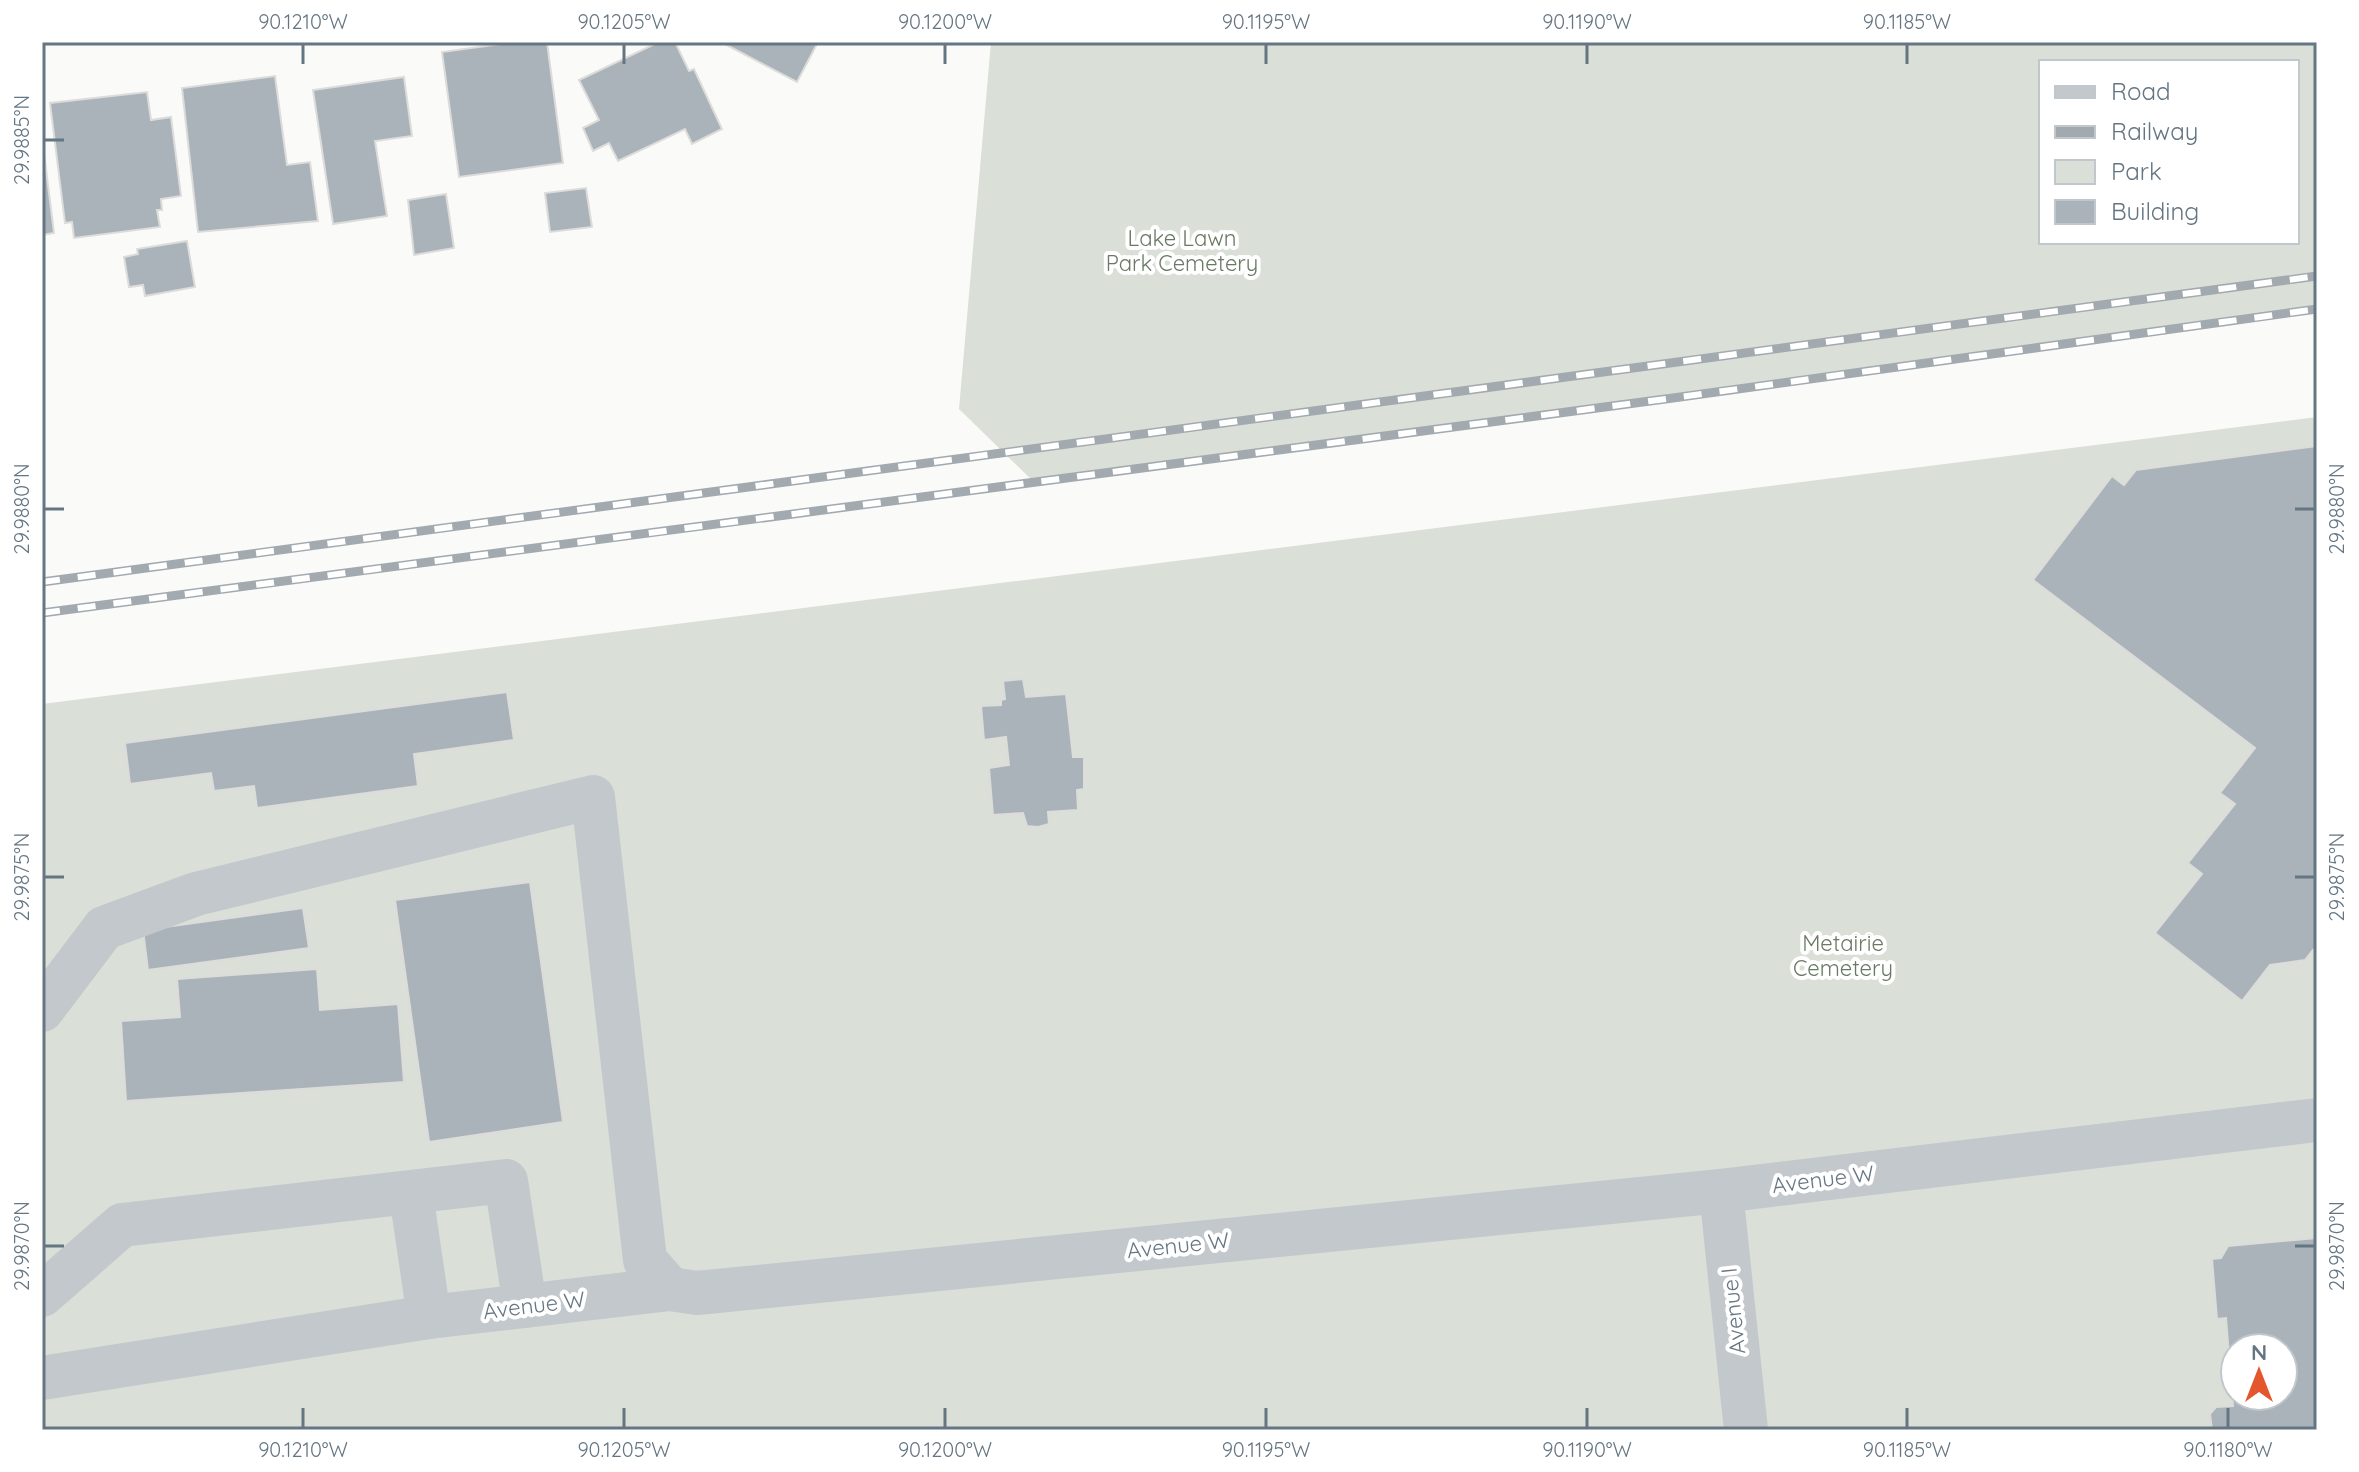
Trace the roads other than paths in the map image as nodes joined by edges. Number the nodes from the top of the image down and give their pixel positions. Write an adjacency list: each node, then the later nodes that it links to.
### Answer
1 (42, 1010): 5 (lane)
2 (2317, 1120): 3 (lane, Avenue W)
3 (1721, 1191): 5 (lane, Avenue W); 10 (lane, Avenue I)
4 (411, 1194): 6 (lane); 7 (lane); 8 (lane)
5 (670, 1289): 7 (lane, Avenue W)
6 (42, 1295)
7 (525, 1306): 8 (lane, Avenue W)
8 (429, 1317): 9 (lane, Avenue W)
9 (42, 1378)
10 (1746, 1430)

